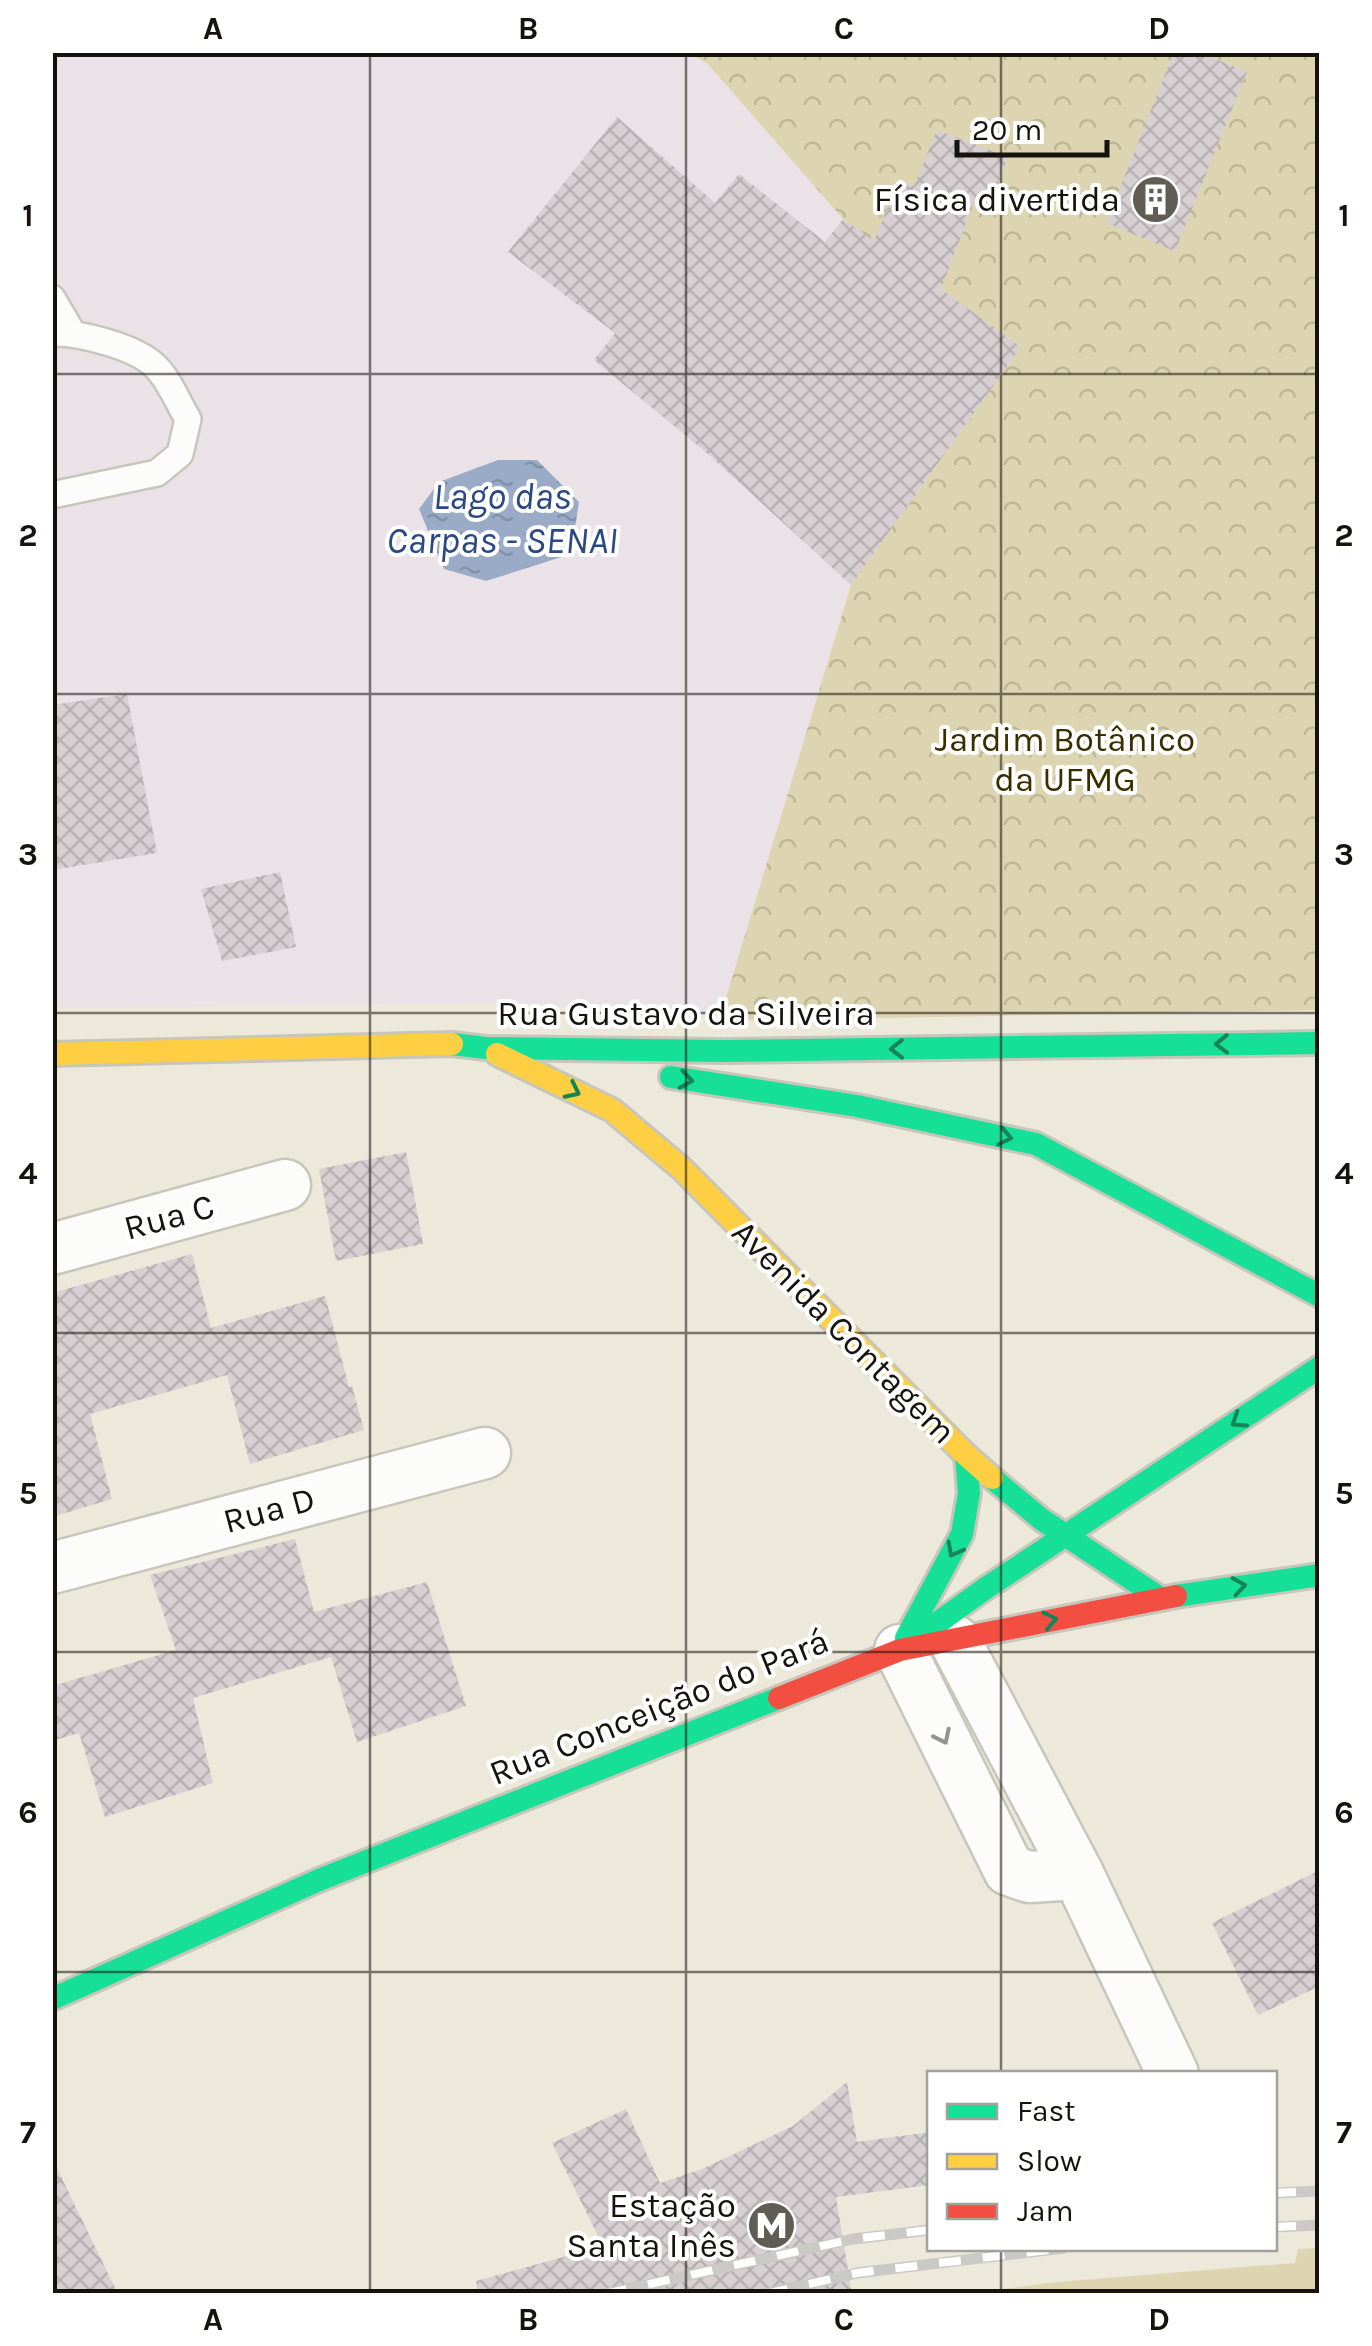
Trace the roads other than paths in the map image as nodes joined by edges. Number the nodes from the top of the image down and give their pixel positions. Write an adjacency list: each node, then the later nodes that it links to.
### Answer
1 (52, 298): 2 (lane)
2 (62, 332): 3 (lane)
3 (52, 495)
4 (1320, 1043): 5 (main road, Rua Gustavo da Silveira, one-way to 5)
5 (486, 1048): 6 (main road, Rua Gustavo da Silveira); 9 (main road, one-way to 9); 12 (main road, Avenida Contagem, one-way to 12)
6 (52, 1054)
7 (286, 1184): 8 (street, Rua C)
8 (52, 1249)
9 (1320, 1296)
10 (1320, 1367): 13 (main road, one-way to 13)
11 (484, 1453): 14 (street, Rua D)
12 (966, 1455): 13 (main road); 18 (main road, Avenida Contagem, one-way to 18)
13 (1065, 1535): 16 (main road); 18 (main road)
14 (52, 1568)
15 (1320, 1575): 16 (main road, Rua Conceição do Pará, one-way to 15)
16 (1160, 1598): 17 (main road, Rua Conceição do Pará, one-way to 16)
17 (955, 1640): 18 (main road, Rua Conceição do Pará); 19 (street)
18 (900, 1650): 19 (street, one-way to 19); 20 (main road, Rua Conceição do Pará)
19 (1078, 1874): 21 (street)
20 (52, 1999)
21 (1173, 2071)

